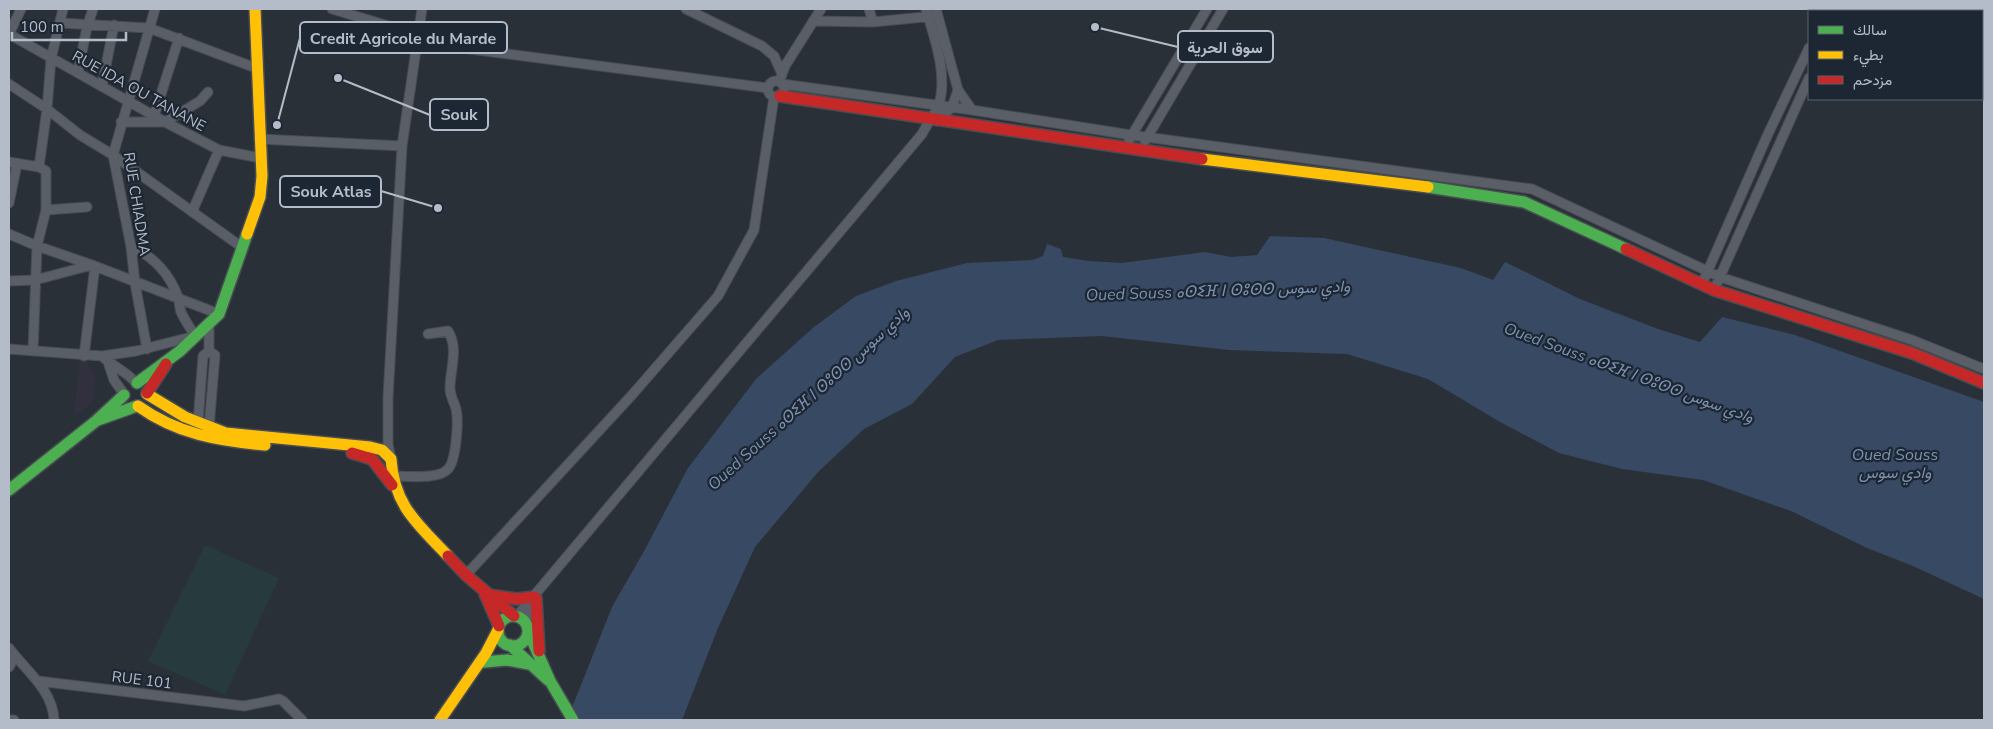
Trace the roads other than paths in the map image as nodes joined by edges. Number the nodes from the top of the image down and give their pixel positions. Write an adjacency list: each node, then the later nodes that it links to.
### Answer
1 (21, 9): 20 (street)
2 (63, 9): 16 (street)
3 (93, 9): 17 (street)
4 (155, 9): 19 (street, RUE CHIADMA)
5 (255, 9): 25 (street)
6 (332, 9): 21 (street)
7 (422, 9): 21 (street)
8 (686, 9): 27 (street)
9 (821, 9): 14 (street)
10 (869, 9): 15 (street)
11 (1207, 9): 44 (street)
12 (1223, 9): 45 (street)
13 (932, 13): 15 (street); 32 (street); 36 (street)
14 (813, 21): 15 (street); 27 (street)
15 (873, 22)
16 (60, 23): 17 (street); 24 (street)
17 (88, 25): 18 (street); 26 (street)
18 (114, 25): 19 (street); 30 (street)
19 (149, 28): 22 (street); 35 (street, RUE CHIADMA)
20 (9, 34): 24 (street, RUE IDA OU TANANE)
21 (417, 35): 31 (street); 47 (street)
22 (179, 38): 25 (street); 40 (street)
23 (1808, 50): 64 (street)
24 (51, 59): 26 (street, RUE IDA OU TANANE); 38 (street)
25 (256, 68): 46 (street)
26 (78, 72): 30 (street, RUE IDA OU TANANE)
27 (781, 80): 31 (street); 34 (street); 36 (street)
28 (1808, 80): 65 (street)
29 (9, 84): 38 (street)
30 (102, 86): 35 (street, RUE IDA OU TANANE)
31 (768, 88): 34 (street)
32 (958, 90): 37 (street); 39 (street)
33 (208, 92): 43 (street)
34 (777, 96): 41 (street); 96 (street)
35 (127, 100): 40 (street, RUE IDA OU TANANE); 42 (street, RUE CHIADMA)
36 (938, 105): 37 (street); 41 (street)
37 (952, 107): 39 (street); 41 (street)
38 (48, 109): 51 (street); 54 (street)
39 (972, 110): 44 (street)
40 (154, 116): 43 (street, RUE IDA OU TANANE)
41 (936, 118): 48 (street); 98 (street)
42 (121, 122): 43 (street); 51 (street, RUE CHIADMA)
43 (164, 122): 49 (street, RUE IDA OU TANANE)
44 (1131, 135): 45 (street); 48 (street)
45 (1147, 137): 50 (street); 64 (street)
46 (259, 139): 47 (street); 52 (street)
47 (402, 146): 92 (street)
48 (1126, 148): 50 (street)
49 (219, 150): 52 (street, RUE IDA OU TANANE); 58 (street)
50 (1140, 150): 69 (street)
51 (112, 155): 58 (street); 61 (street, RUE CHIADMA)
52 (261, 158): 62 (street)
53 (13, 163): 54 (street); 55 (street)
54 (39, 167): 57 (street)
55 (9, 203)
56 (87, 207): 57 (street)
57 (46, 210): 60 (street)
58 (192, 212): 62 (street)
59 (9, 234): 60 (street)
60 (37, 246): 63 (street); 66 (street)
61 (131, 248): 68 (street, RUE CHIADMA); 71 (street)
62 (243, 248): 72 (street)
63 (94, 265): 66 (street); 68 (street); 80 (street)
64 (1708, 272): 65 (street); 69 (street)
65 (1720, 277): 70 (street); 83 (street)
66 (35, 280): 67 (street); 78 (street)
67 (9, 281)
68 (135, 283): 71 (street); 77 (street, RUE CHIADMA)
69 (1702, 284): 70 (street)
70 (1714, 290): 85 (street)
71 (179, 298): 72 (street); 75 (street)
72 (218, 314): 73 (street)
73 (209, 325): 75 (street); 79 (street)
74 (428, 334): 94 (street)
75 (195, 336): 77 (street); 82 (street)
76 (9, 349): 78 (street)
77 (147, 349): 81 (street)
78 (33, 351): 80 (street)
79 (209, 351): 90 (street); 91 (street)
80 (84, 356): 81 (street)
81 (105, 359): 84 (street); 86 (street)
82 (167, 361): 84 (street); 87 (street)
83 (1984, 368)
84 (137, 383): 86 (street); 87 (street)
85 (1984, 383)
86 (124, 394): 88 (street); 89 (street)
87 (147, 394): 88 (street); 90 (street)
88 (137, 406): 89 (street); 93 (street)
89 (96, 421): 95 (street)
90 (198, 423): 91 (street)
91 (210, 428): 92 (street)
92 (385, 447): 93 (street); 94 (street)
93 (374, 460): 94 (street)
94 (387, 475): 96 (street)
95 (9, 490)
96 (466, 575): 97 (street)
97 (486, 594): 98 (street); 99 (street); 100 (street)
98 (536, 596): 99 (street); 104 (street)
99 (521, 622): 100 (street); 101 (street); 104 (street)
100 (498, 628): 101 (street); 107 (street)
101 (508, 645): 104 (street); 105 (street)
102 (9, 648): 103 (street)
103 (15, 656): 106 (street); 108 (street)
104 (534, 661): 105 (street); 109 (street)
105 (484, 662): 107 (street)
106 (9, 667)
107 (472, 672): 114 (street)
108 (38, 681): 112 (street); 113 (street, RUE 101)
109 (570, 716)
110 (9, 720): 111 (street)
111 (14, 720)
112 (54, 720)
113 (302, 720)
114 (440, 720)

